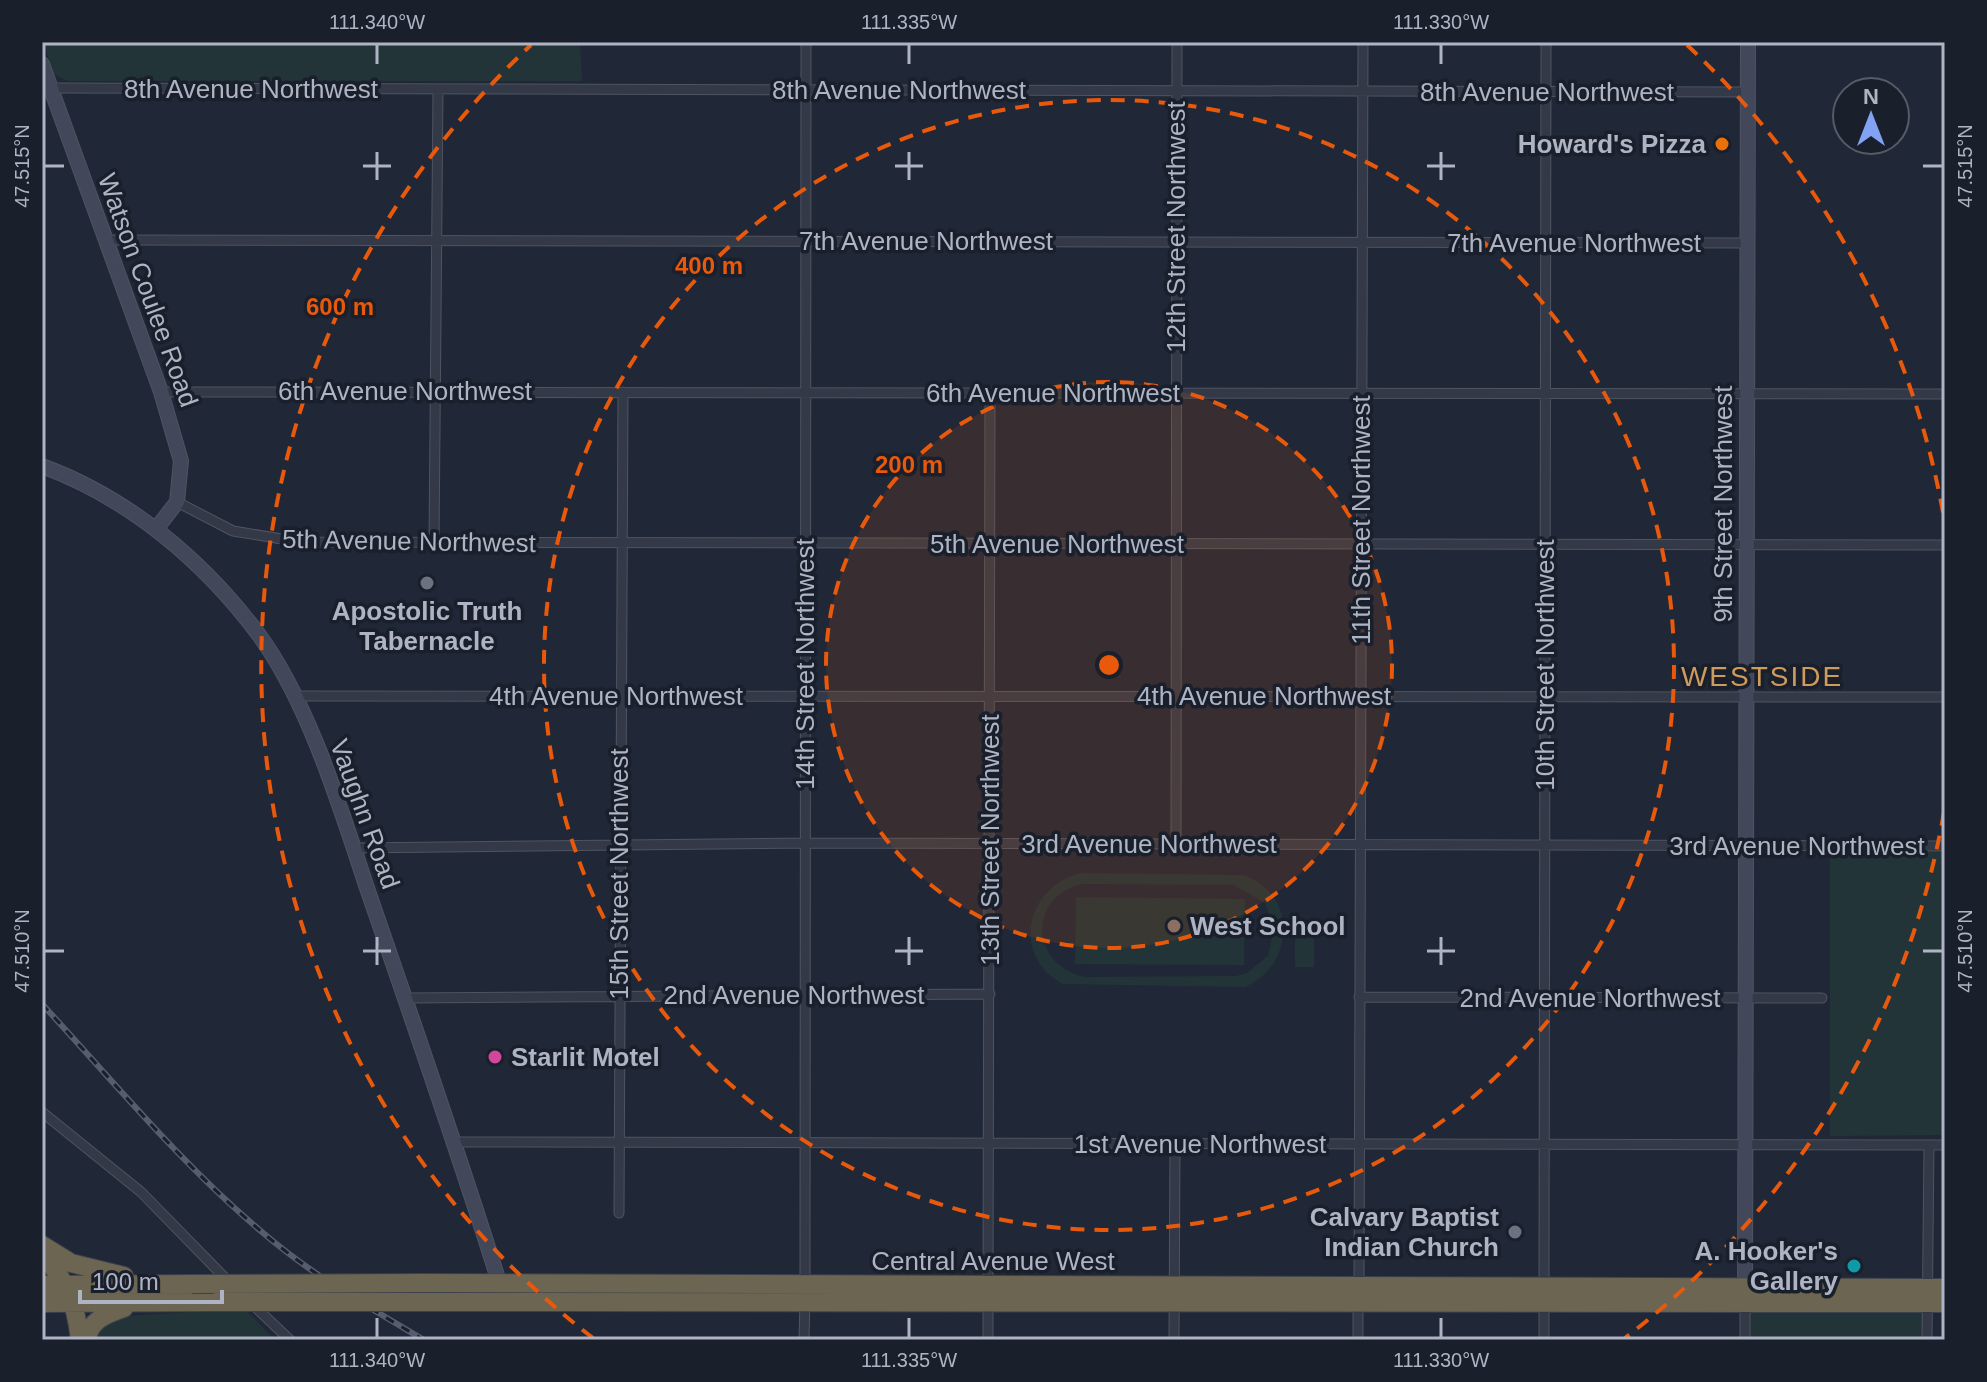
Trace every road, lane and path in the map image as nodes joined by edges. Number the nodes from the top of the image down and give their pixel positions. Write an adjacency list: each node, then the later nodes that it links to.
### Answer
1 (806, 42): 9 (street, 14th Street Northwest)
2 (1177, 42): 10 (street, 12th Street Northwest)
3 (1363, 42): 11 (street, 11th Street Northwest)
4 (1546, 42): 12 (street, 10th Street Northwest)
5 (1748, 42): 13 (main road, 9th Street Northwest)
6 (42, 64): 7 (main road, Watson Coulee Road)
7 (50, 88): 8 (street, 8th Avenue Northwest); 14 (main road, Watson Coulee Road)
8 (438, 90): 9 (street, 8th Avenue Northwest); 15 (street)
9 (806, 90): 10 (street, 8th Avenue Northwest); 16 (street, 14th Street Northwest)
10 (1177, 91): 11 (street, 8th Avenue Northwest); 17 (street, 12th Street Northwest)
11 (1363, 92): 12 (street, 8th Avenue Northwest); 18 (street, 11th Street Northwest)
12 (1545, 92): 13 (street, 8th Avenue Northwest); 20 (street, 10th Street Northwest)
13 (1749, 92): 19 (main road, 9th Street Northwest)
14 (105, 240): 15 (street, 7th Avenue Northwest); 22 (main road, Watson Coulee Road)
15 (436, 240): 16 (street, 7th Avenue Northwest); 21 (street)
16 (807, 240): 17 (street, 7th Avenue Northwest); 24 (street, 14th Street Northwest)
17 (1176, 242): 18 (street, 7th Avenue Northwest); 26 (street, 12th Street Northwest)
18 (1361, 242): 20 (street, 7th Avenue Northwest); 27 (street, 11th Street Northwest)
19 (1748, 243): 20 (street, 7th Avenue Northwest); 29 (main road, 9th Street Northwest)
20 (1545, 244): 28 (street, 10th Street Northwest)
21 (433, 390): 22 (street, 6th Avenue Northwest); 23 (street, 6th Avenue Northwest); 34 (street)
22 (161, 392): 32 (main road, Watson Coulee Road)
23 (623, 392): 24 (street, 6th Avenue Northwest); 35 (street, 15th Street Northwest)
24 (805, 392): 25 (street, 6th Avenue Northwest); 36 (street, 14th Street Northwest)
25 (990, 393): 26 (street, 6th Avenue Northwest); 37 (street, 13th Street Northwest)
26 (1175, 393): 27 (street, 6th Avenue Northwest); 38 (street, 12th Street Northwest)
27 (1361, 393): 28 (street, 6th Avenue Northwest); 39 (street, 11th Street Northwest)
28 (1546, 394): 29 (street, 6th Avenue Northwest); 40 (street, 10th Street Northwest)
29 (1747, 394): 30 (street, 6th Avenue Northwest); 41 (main road, 9th Street Northwest)
30 (1945, 394)
31 (42, 466): 33 (main road, Vaughn Road)
32 (177, 502): 33 (main road); 34 (street, 5th Avenue Northwest)
33 (156, 529): 43 (main road, Vaughn Road)
34 (434, 543): 35 (street, 5th Avenue Northwest)
35 (621, 543): 36 (street, 5th Avenue Northwest); 44 (street, 15th Street Northwest)
36 (805, 543): 37 (street, 5th Avenue Northwest); 45 (street, 14th Street Northwest)
37 (991, 543): 38 (street, 5th Avenue Northwest); 46 (street, 13th Street Northwest)
38 (1175, 544): 39 (street, 5th Avenue Northwest); 47 (street, 12th Street Northwest)
39 (1360, 544): 40 (street, 5th Avenue Northwest); 48 (street, 11th Street Northwest)
40 (1545, 544): 41 (street, 5th Avenue Northwest); 49 (street, 10th Street Northwest)
41 (1747, 544): 42 (street, 5th Avenue Northwest); 50 (main road, 9th Street Northwest)
42 (1945, 545)
43 (295, 696): 44 (street, 4th Avenue Northwest); 60 (main road, Vaughn Road)
44 (619, 696): 45 (street, 4th Avenue Northwest); 55 (street, 15th Street Northwest)
45 (804, 696): 46 (street, 4th Avenue Northwest); 52 (street, 14th Street Northwest)
46 (990, 696): 47 (street, 4th Avenue Northwest); 53 (street, 13th Street Northwest)
47 (1176, 696): 48 (street, 4th Avenue Northwest); 54 (street, 12th Street Northwest)
48 (1360, 696): 49 (street, 4th Avenue Northwest); 56 (street, 11th Street Northwest)
49 (1545, 697): 50 (street, 4th Avenue Northwest); 57 (street, 10th Street Northwest)
50 (1747, 697): 51 (street, 4th Avenue Northwest); 58 (main road, 9th Street Northwest)
51 (1945, 697)
52 (804, 843): 53 (street, 3rd Avenue Northwest); 55 (street, 3rd Avenue Northwest); 62 (street, 14th Street Northwest)
53 (990, 844): 54 (street, 3rd Avenue Northwest); 61 (street, 13th Street Northwest)
54 (1176, 844): 56 (street, 3rd Avenue Northwest)
55 (619, 845): 60 (street, 3rd Avenue Northwest); 63 (street, 15th Street Northwest)
56 (1359, 845): 57 (street, 3rd Avenue Northwest); 64 (street, 11th Street Northwest)
57 (1545, 845): 58 (street, 3rd Avenue Northwest); 66 (street, 10th Street Northwest)
58 (1746, 845): 59 (street, 3rd Avenue Northwest); 68 (main road, 9th Street Northwest)
59 (1945, 846)
60 (354, 848): 65 (main road, Vaughn Road)
61 (990, 994): 62 (street, 2nd Avenue Northwest); 73 (street, 13th Street Northwest)
62 (805, 995): 63 (street, 2nd Avenue Northwest); 72 (street, 14th Street Northwest)
63 (620, 997): 65 (street, 2nd Avenue Northwest); 71 (street, 15th Street Northwest)
64 (1359, 997): 66 (street, 2nd Avenue Northwest); 75 (street, 11th Street Northwest)
65 (406, 998): 70 (main road, Vaughn Road)
66 (1545, 998): 68 (street, 2nd Avenue Northwest); 76 (street, 10th Street Northwest)
67 (1822, 998): 68 (street, 2nd Avenue Northwest)
68 (1746, 999): 77 (main road, 9th Street Northwest)
69 (42, 1112): 101 (street)
70 (455, 1142): 71 (street, 1st Avenue Northwest); 83 (main road, Vaughn Road)
71 (619, 1143): 72 (street, 1st Avenue Northwest); 80 (street, 15th Street Northwest)
72 (806, 1143): 73 (street, 1st Avenue Northwest); 88 (street, 14th Street Northwest)
73 (990, 1144): 74 (street, 1st Avenue Northwest); 87 (street, 13th Street Northwest)
74 (1175, 1144): 75 (street, 1st Avenue Northwest); 89 (street)
75 (1360, 1144): 76 (street, 1st Avenue Northwest); 90 (street, 11th Street Northwest)
76 (1543, 1145): 77 (street, 1st Avenue Northwest); 91 (street, 10th Street Northwest)
77 (1746, 1145): 78 (street, 1st Avenue Northwest); 92 (main road, 9th Street Northwest)
78 (1929, 1145): 79 (street, 1st Avenue Northwest); 93 (street)
79 (1945, 1145)
80 (619, 1213)
81 (42, 1245): 86 (highway)
82 (42, 1253): 84 (highway)
83 (499, 1282): 86 (highway, Central Avenue West, bridge); 88 (highway, Central Avenue West); 94 (highway); 95 (highway)
84 (66, 1284): 85 (highway, Central Avenue West); 86 (highway, Central Avenue West); 97 (highway)
85 (42, 1285)
86 (166, 1285)
87 (988, 1294): 88 (highway, Central Avenue West); 89 (highway, Central Avenue West); 103 (street, 13th Street Northwest)
88 (805, 1295): 95 (highway, Central Avenue West); 102 (street, 14th Street Northwest)
89 (1174, 1295): 90 (highway, Central Avenue West); 104 (street)
90 (1358, 1295): 91 (highway, Central Avenue West); 105 (street, 11th Street Northwest)
91 (1544, 1295): 92 (highway, Central Avenue West); 106 (street, 10th Street Northwest)
92 (1745, 1295): 93 (highway, Central Avenue West); 107 (street)
93 (1936, 1295): 108 (street)
94 (454, 1298): 95 (highway, Central Avenue West); 98 (highway, Central Avenue West, bridge)
95 (618, 1302)
96 (42, 1303): 97 (highway, Central Avenue West)
97 (76, 1303): 98 (highway, Central Avenue West); 99 (highway)
98 (137, 1303): 100 (highway)
99 (80, 1340)
100 (87, 1340)
101 (290, 1340)
102 (804, 1340)
103 (988, 1340)
104 (1174, 1340)
105 (1358, 1340)
106 (1544, 1340)
107 (1745, 1340)
108 (1927, 1340)

